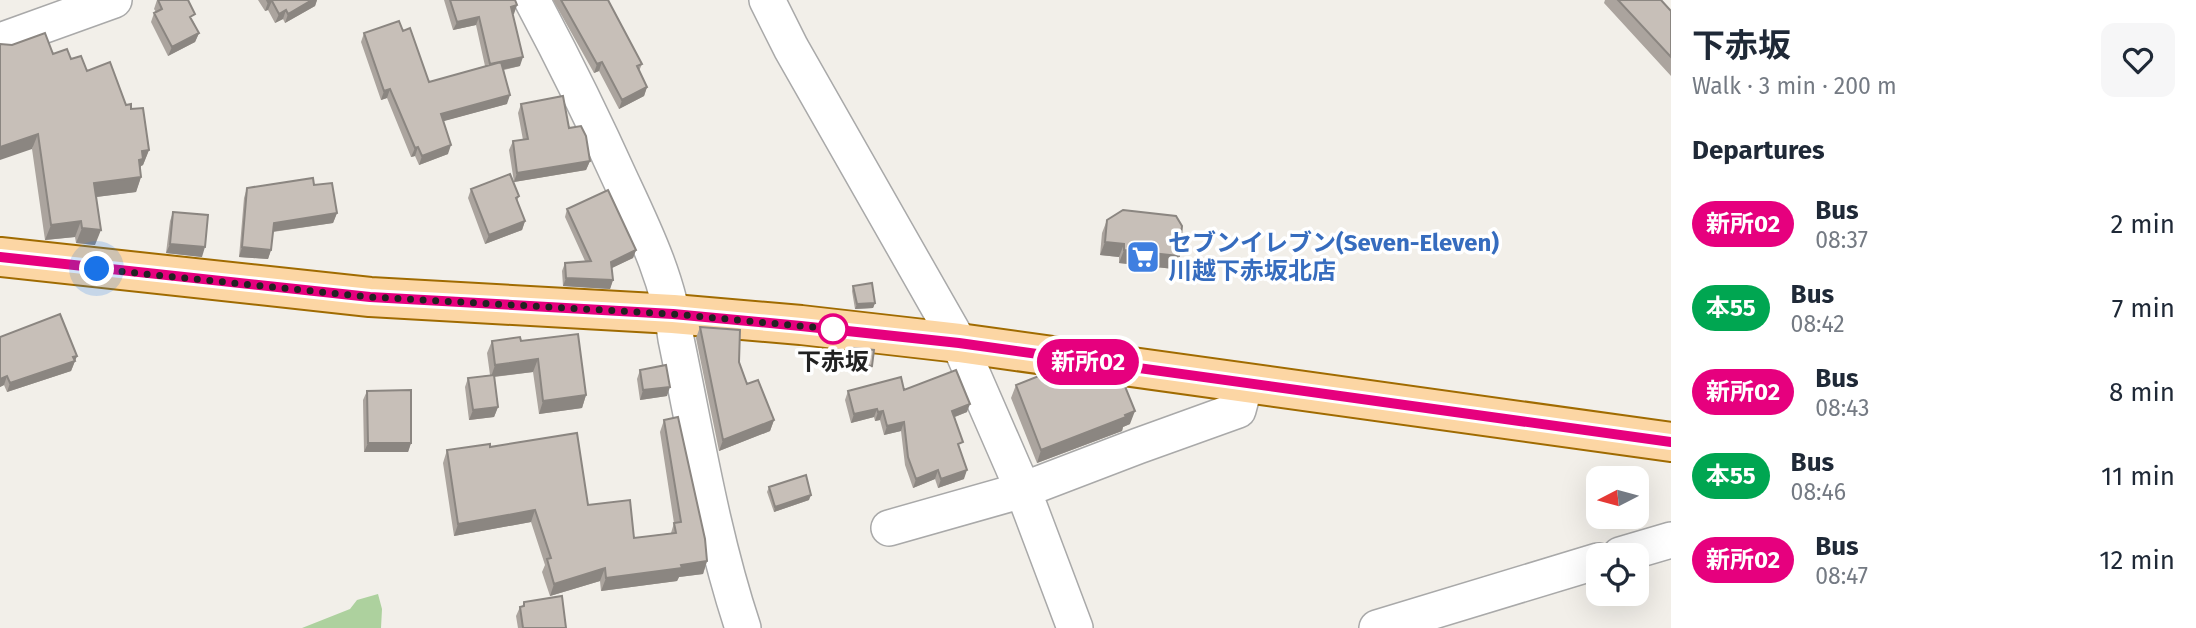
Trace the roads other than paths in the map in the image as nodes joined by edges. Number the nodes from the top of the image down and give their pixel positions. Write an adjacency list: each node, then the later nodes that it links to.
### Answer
1 (114, 0): 4 (street)
2 (532, 0): 6 (street)
3 (767, 0): 7 (street)
4 (0, 41)
5 (0, 257): 6 (main road)
6 (673, 314): 7 (main road); 15 (street)
7 (959, 343): 8 (main road); 10 (street)
8 (1245, 384): 9 (main road); 10 (street)
9 (1671, 442)
10 (1023, 490): 11 (street); 16 (street)
11 (889, 528)
12 (1671, 540): 13 (street)
13 (1649, 546)
14 (1586, 565): 17 (street)
15 (743, 628)
16 (1076, 628)
17 (1377, 628)

